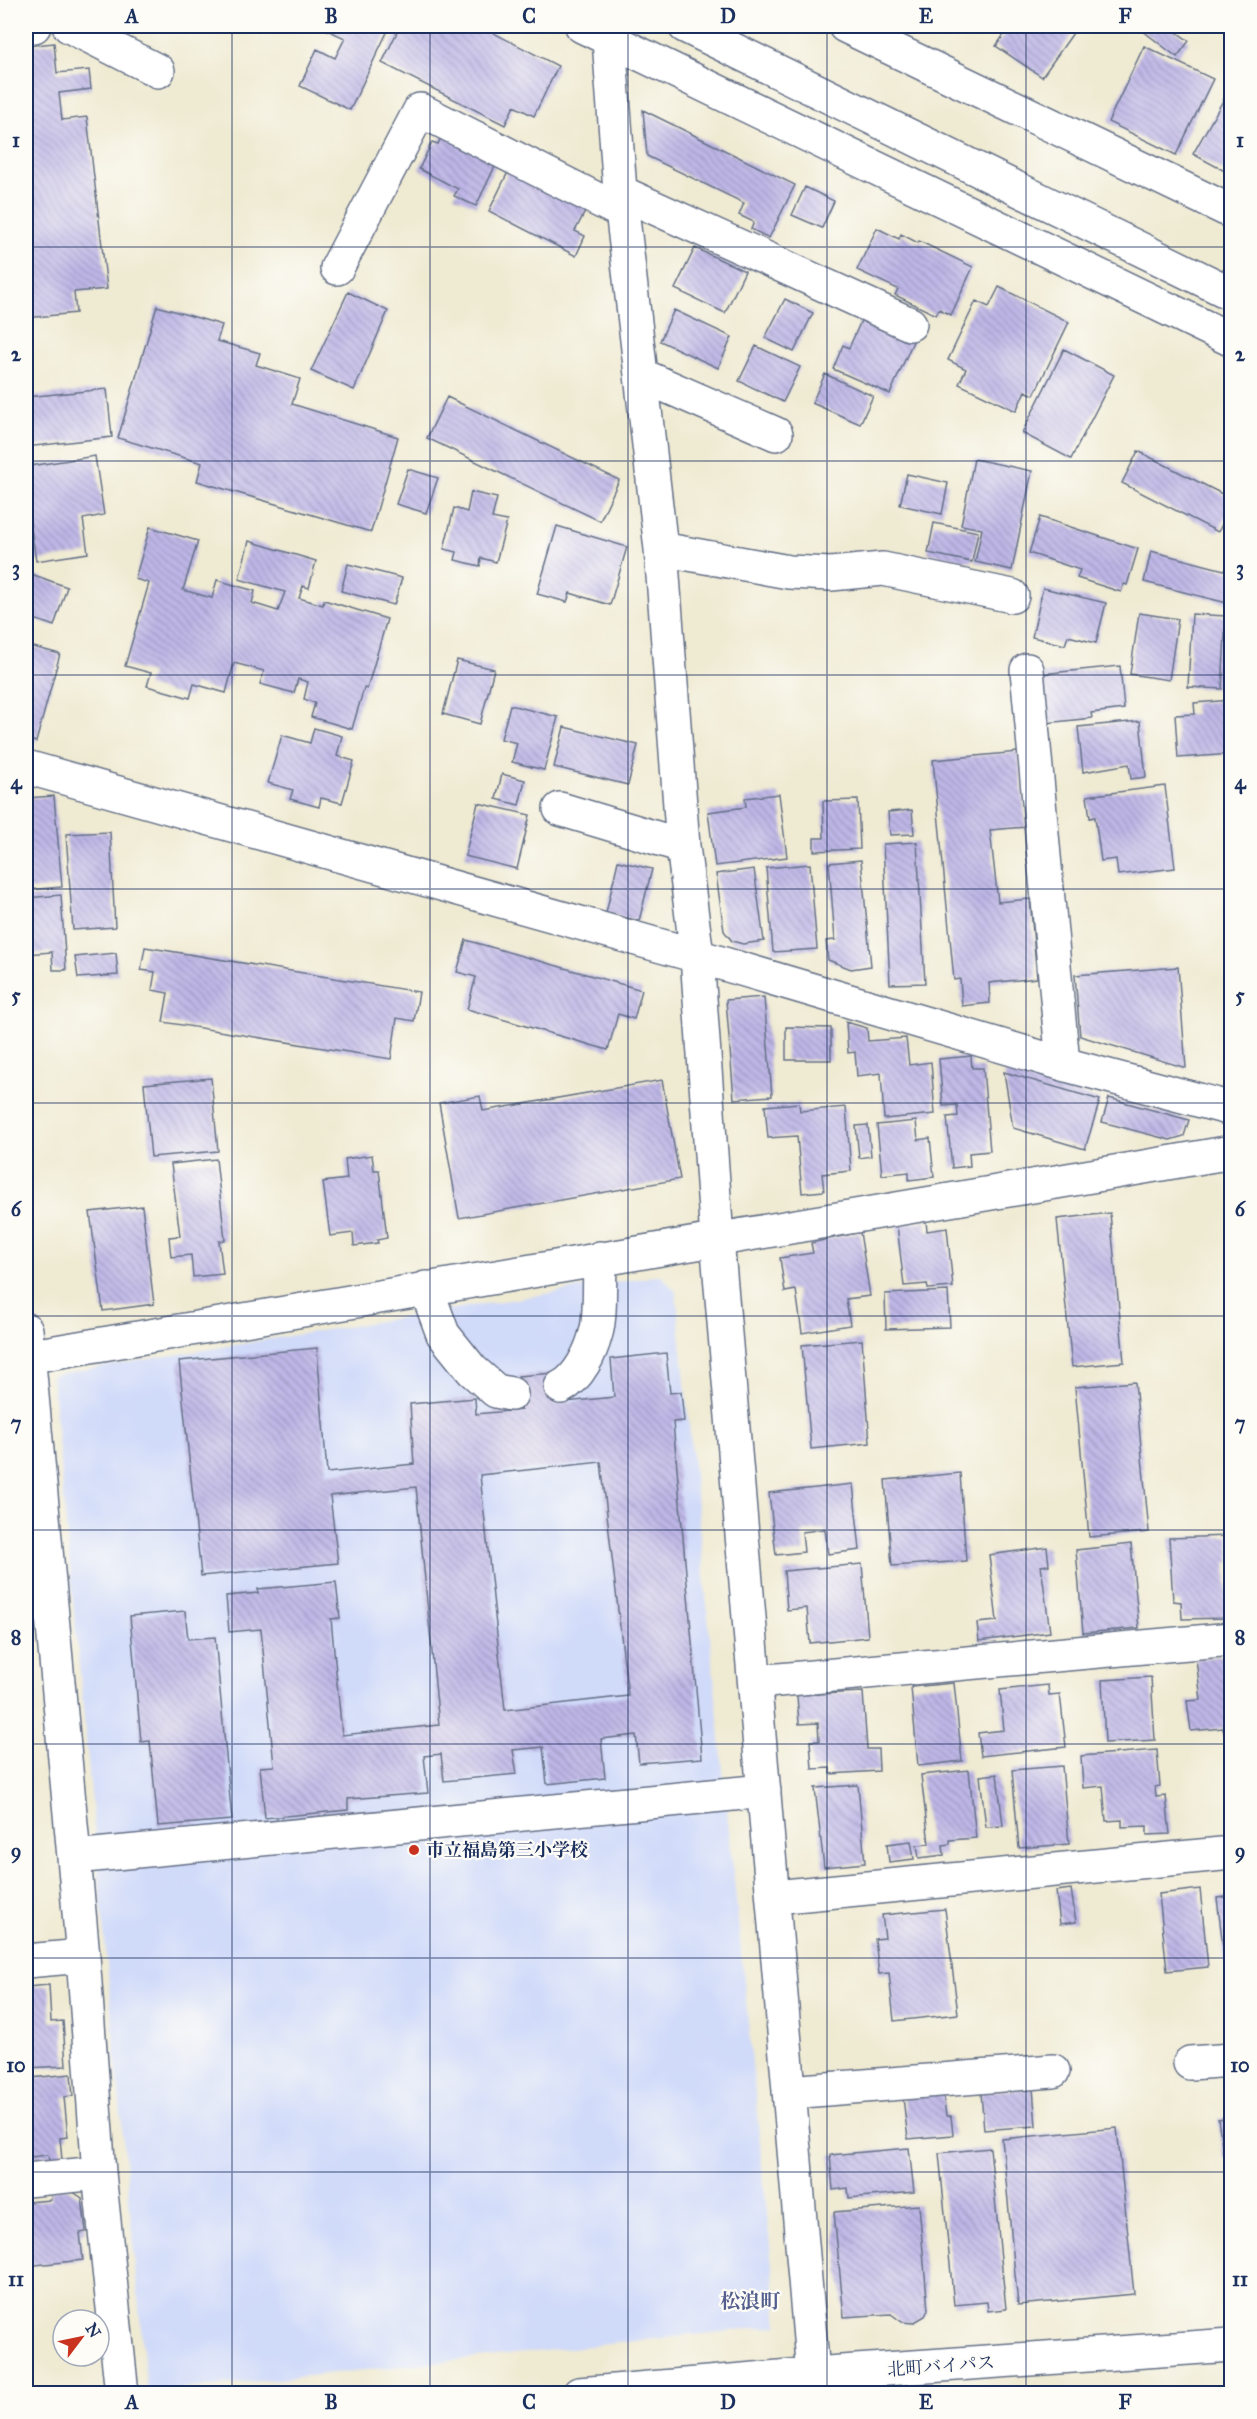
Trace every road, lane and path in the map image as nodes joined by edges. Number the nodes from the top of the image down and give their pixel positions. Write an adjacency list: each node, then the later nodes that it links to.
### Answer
1 (26, 26): 2 (main road)
2 (34, 26)
3 (69, 26): 7 (main road)
4 (685, 26): 11 (main road)
5 (845, 26): 9 (main road)
6 (602, 30): 8 (main road); 13 (main road)
7 (158, 71)
8 (621, 202): 10 (main road); 12 (main road); 14 (main road)
9 (1232, 212)
10 (337, 268)
11 (1232, 294)
12 (910, 324)
13 (1232, 340)
14 (641, 375): 15 (main road); 16 (main road)
15 (776, 434)
16 (661, 549): 17 (main road); 21 (main road)
17 (1012, 596)
18 (1027, 670): 23 (main road)
19 (26, 767): 22 (main road)
20 (560, 809): 21 (main road)
21 (683, 846): 22 (main road)
22 (697, 956): 23 (main road); 26 (main road)
23 (1063, 1064): 24 (main road)
24 (1232, 1109)
25 (1232, 1152): 26 (main road)
26 (717, 1239): 27 (main road); 33 (main road)
27 (600, 1258): 28 (main road); 30 (main road)
28 (426, 1288): 29 (main road); 31 (main road)
29 (26, 1348): 36 (main road)
30 (561, 1387)
31 (511, 1394)
32 (1232, 1639): 33 (main road)
33 (756, 1682): 34 (main road)
34 (765, 1791): 36 (main road); 37 (main road)
35 (1232, 1853): 37 (main road)
36 (74, 1857): 38 (main road)
37 (774, 1897): 43 (main road)
38 (83, 1956): 39 (main road); 44 (main road)
39 (26, 1961)
40 (1232, 2060): 41 (main road)
41 (1190, 2063)
42 (1053, 2071): 43 (main road)
43 (789, 2091): 47 (main road)
44 (99, 2174): 45 (main road); 48 (main road)
45 (26, 2180)
46 (1232, 2345): 47 (main road, 北町バイパス)
47 (813, 2374): 49 (main road, 北町バイパス)
48 (122, 2394)
49 (579, 2394)

